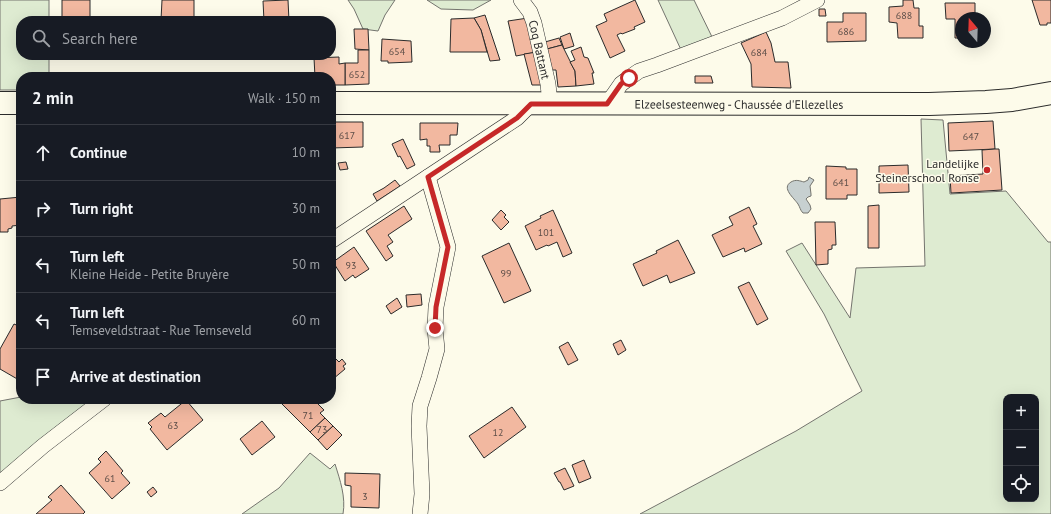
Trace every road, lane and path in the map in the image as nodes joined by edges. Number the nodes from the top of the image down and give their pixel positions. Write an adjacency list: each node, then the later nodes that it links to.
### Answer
1 (521, 0): 7 (street, Coq Battant)
2 (817, 0): 8 (street)
3 (1051, 93): 8 (main road, Elzeelsesteenweg - Chaussée d'Ellezelles)
4 (0, 103): 5 (main road)
5 (16, 103)
6 (336, 103): 7 (main road, Elzeelsesteenweg - Chaussée d'Ellezelles)
7 (540, 103): 8 (main road, Elzeelsesteenweg - Chaussée d'Ellezelles); 9 (street)
8 (607, 104)
9 (428, 177): 10 (street); 13 (street)
10 (336, 238)
11 (98, 404): 12 (street)
12 (0, 483)
13 (420, 514)

